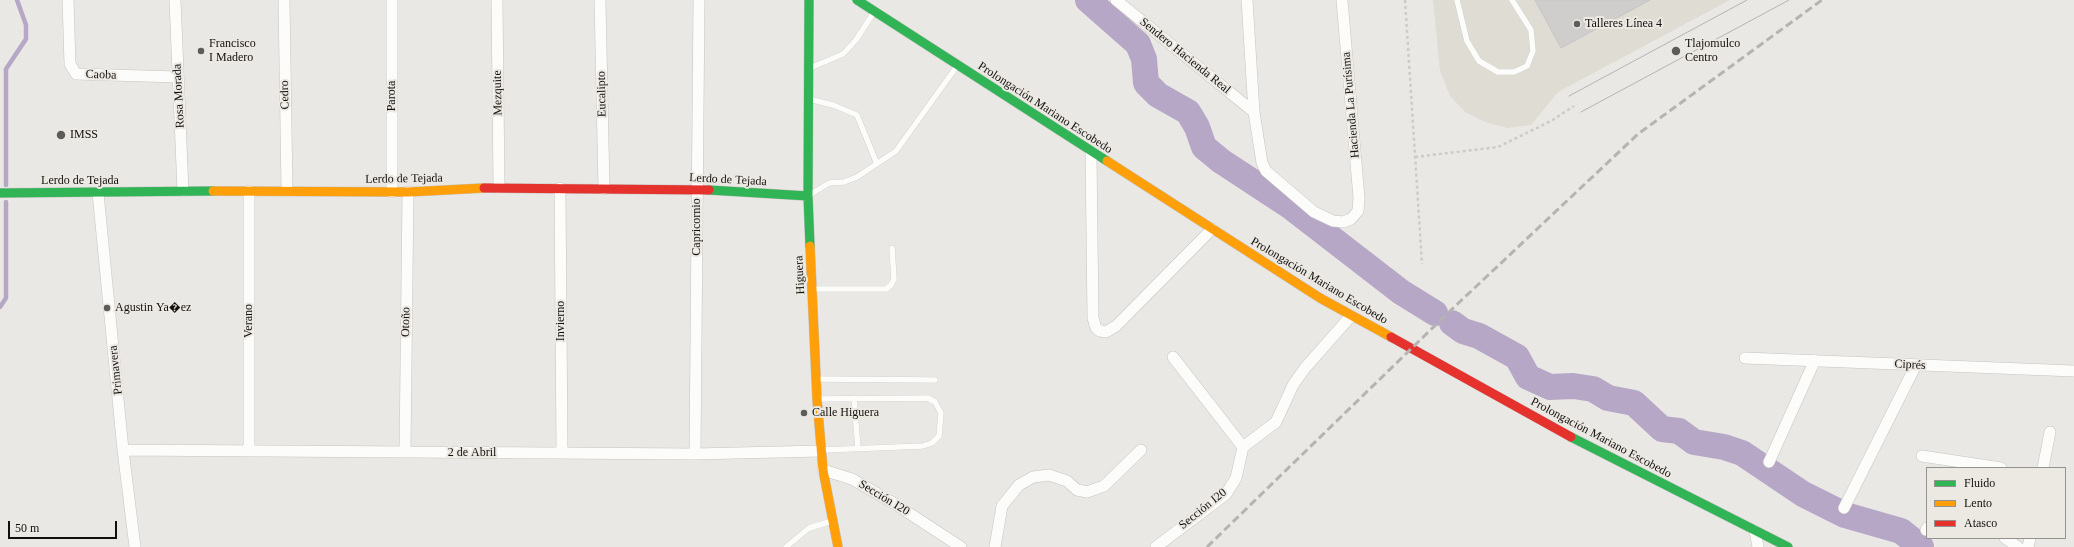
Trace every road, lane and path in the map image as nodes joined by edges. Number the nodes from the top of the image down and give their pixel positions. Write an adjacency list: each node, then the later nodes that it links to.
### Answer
1 (68, 0): 19 (street, Caoba)
2 (176, 0): 19 (street, Rosa Morada)
3 (284, 0): 29 (street, Cedro)
4 (392, 0): 33 (street, Parota)
5 (497, 0): 26 (street, Mezquite)
6 (600, 0): 28 (street, Eucalipto)
7 (699, 0): 30 (street, Capricornio)
8 (809, 0): 18 (street, Higuera)
9 (857, 0): 16 (street, Prolongación Mariano Escobedo)
10 (1116, 0): 22 (street, Sendero Hacienda Real)
11 (1247, 0): 22 (street)
12 (1342, 0): 22 (street, Hacienda La Purísima)
13 (1405, 0): 24 (path)
14 (1458, 0): 15 (lane)
15 (1512, 0)
16 (874, 11): 17 (street, Prolongación Mariano Escobedo); 18 (lane)
17 (957, 66): 23 (street, Prolongación Mariano Escobedo); 25 (lane)
18 (808, 69): 20 (street, Higuera)
19 (178, 77): 31 (street, Rosa Morada)
20 (808, 99): 25 (lane); 37 (street, Higuera)
21 (1574, 106): 24 (path)
22 (1254, 112)
23 (1091, 152): 38 (street, Prolongación Mariano Escobedo); 38 (street)
24 (1415, 157): 40 (path)
25 (877, 164): 37 (lane)
26 (499, 187): 27 (street, Lerdo de Tejada); 34 (street, Lerdo de Tejada)
27 (560, 188): 28 (street, Lerdo de Tejada); 60 (street, Invierno)
28 (604, 188): 30 (street, Lerdo de Tejada)
29 (287, 190): 32 (street, Lerdo de Tejada); 33 (street, Lerdo de Tejada)
30 (697, 190): 37 (street, Lerdo de Tejada); 61 (street, Capricornio)
31 (183, 191): 32 (street, Lerdo de Tejada); 36 (street, Lerdo de Tejada)
32 (249, 191): 57 (street, Verano)
33 (392, 192): 34 (street, Lerdo de Tejada)
34 (408, 192): 59 (street, Otoño)
35 (0, 193): 36 (street, Lerdo de Tejada)
36 (98, 193): 55 (street, Primavera)
37 (808, 196): 41 (street, Higuera)
38 (1212, 229): 42 (street, Prolongación Mariano Escobedo)
39 (892, 248): 41 (lane)
40 (1422, 264)
41 (812, 289): 48 (street, Higuera)
42 (1351, 316): 53 (street); 70 (street, Prolongación Mariano Escobedo)
43 (1173, 357): 53 (street)
44 (1745, 358): 45 (street, Ciprés)
45 (1815, 360): 46 (street, Ciprés); 63 (street)
46 (1916, 365): 47 (street, Ciprés); 68 (street)
47 (2074, 371)
48 (816, 379): 49 (lane); 51 (street, Higuera)
49 (935, 380)
50 (854, 398): 51 (lane); 54 (lane); 54 (lane)
51 (817, 399): 58 (street, Higuera)
52 (2050, 432): 66 (street)
53 (1243, 447): 77 (street, Sección I20)
54 (858, 449): 58 (lane)
55 (123, 450): 57 (street, 2 de Abril); 72 (street, Primavera)
56 (1141, 450): 76 (street)
57 (250, 451): 59 (street, 2 de Abril)
58 (821, 451): 61 (street, 2 de Abril); 67 (street, Higuera)
59 (405, 452): 60 (street, 2 de Abril)
60 (562, 453): 61 (street, 2 de Abril)
61 (695, 454)
62 (1922, 456): 64 (street)
63 (1769, 462)
64 (1955, 465): 65 (street)
65 (1986, 467)
66 (2043, 467)
67 (823, 470): 69 (street, Higuera); 75 (street, Sección I20)
68 (1844, 508)
69 (833, 521): 73 (lane); 74 (street, Higuera)
70 (1755, 531): 78 (street); 79 (street, Prolongación Mariano Escobedo)
71 (2006, 539): 80 (street)
72 (135, 547)
73 (786, 547)
74 (838, 547)
75 (961, 547)
76 (995, 547)
77 (1156, 547)
78 (1758, 547)
79 (1788, 547)
80 (2018, 547)

